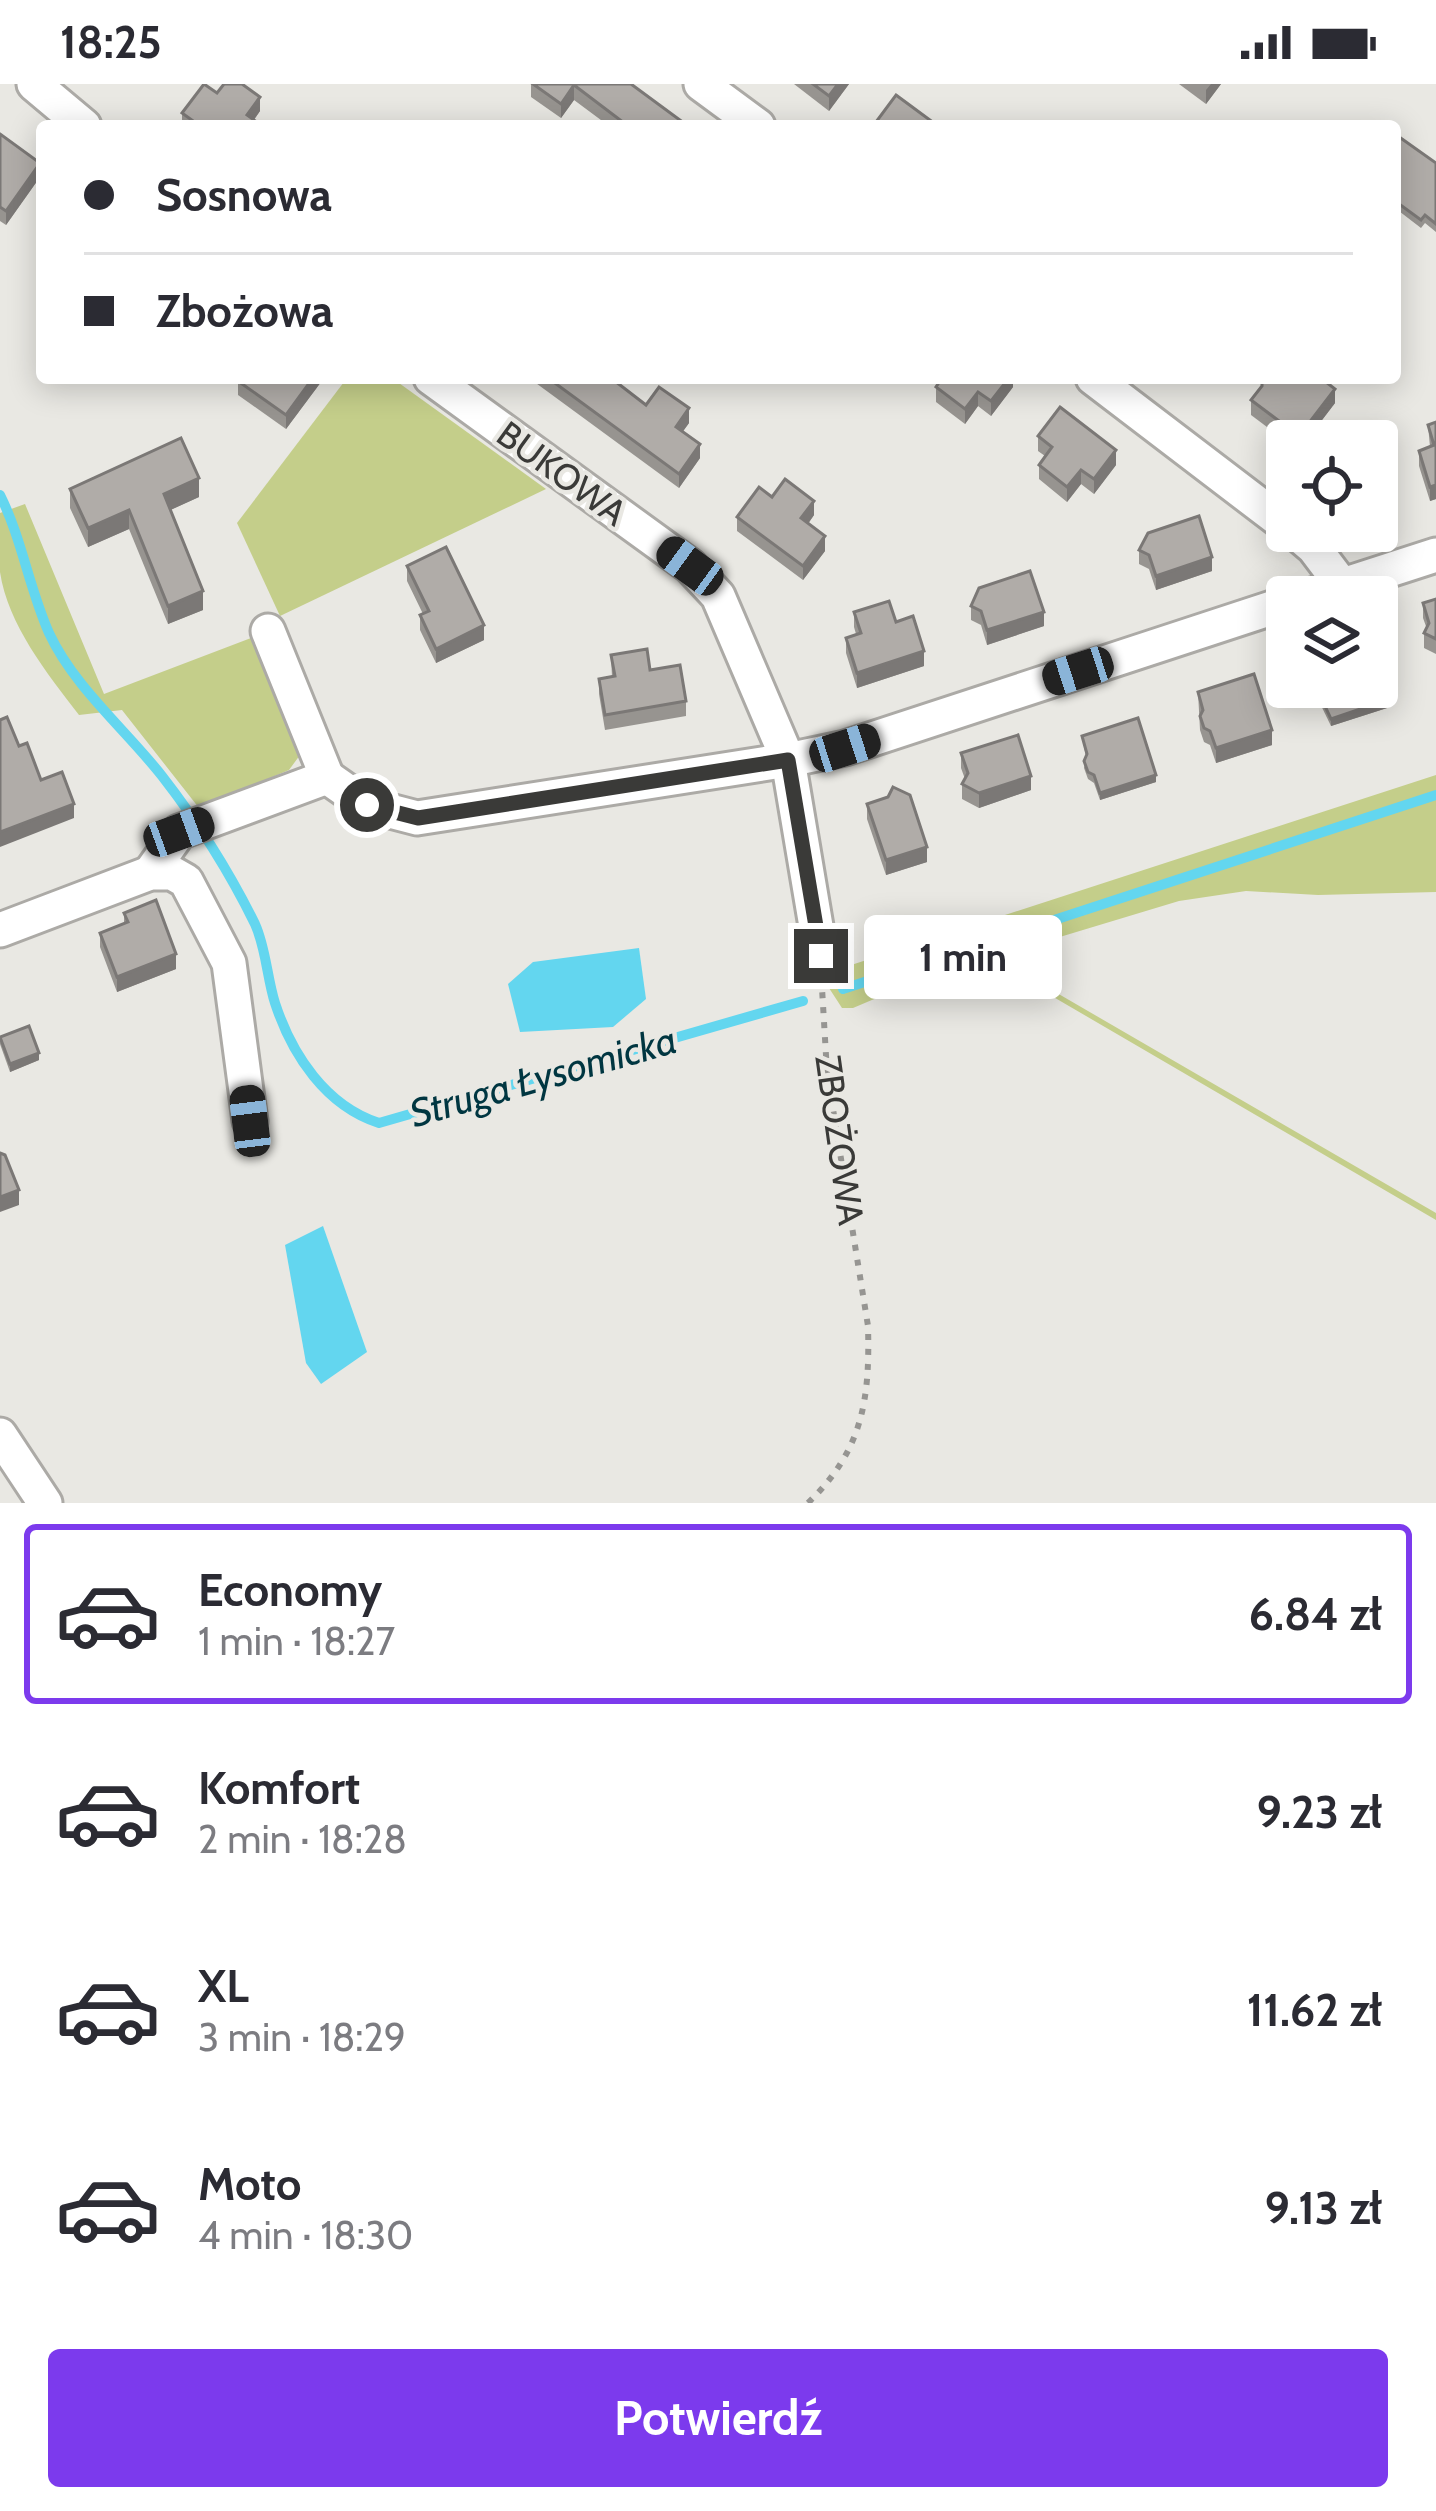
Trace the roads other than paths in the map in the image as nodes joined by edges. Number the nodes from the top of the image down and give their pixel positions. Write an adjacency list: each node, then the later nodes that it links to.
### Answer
1 (34, 84): 3 (street)
2 (701, 84): 4 (street)
3 (78, 120)
4 (750, 120)
5 (439, 384): 14 (street, BUKOWA)
6 (1101, 384): 7 (street)
7 (1266, 510)
8 (1317, 552): 10 (street)
9 (1436, 555): 11 (street)
10 (1335, 576)
11 (1370, 576)
12 (1266, 610): 14 (street)
13 (268, 631): 15 (street)
14 (788, 760): 15 (street); 18 (street)
15 (327, 777): 16 (street)
16 (150, 873): 17 (street); 19 (street)
17 (0, 930)
18 (821, 956)
19 (250, 1121)
20 (0, 1435): 21 (street)
21 (45, 1503)

